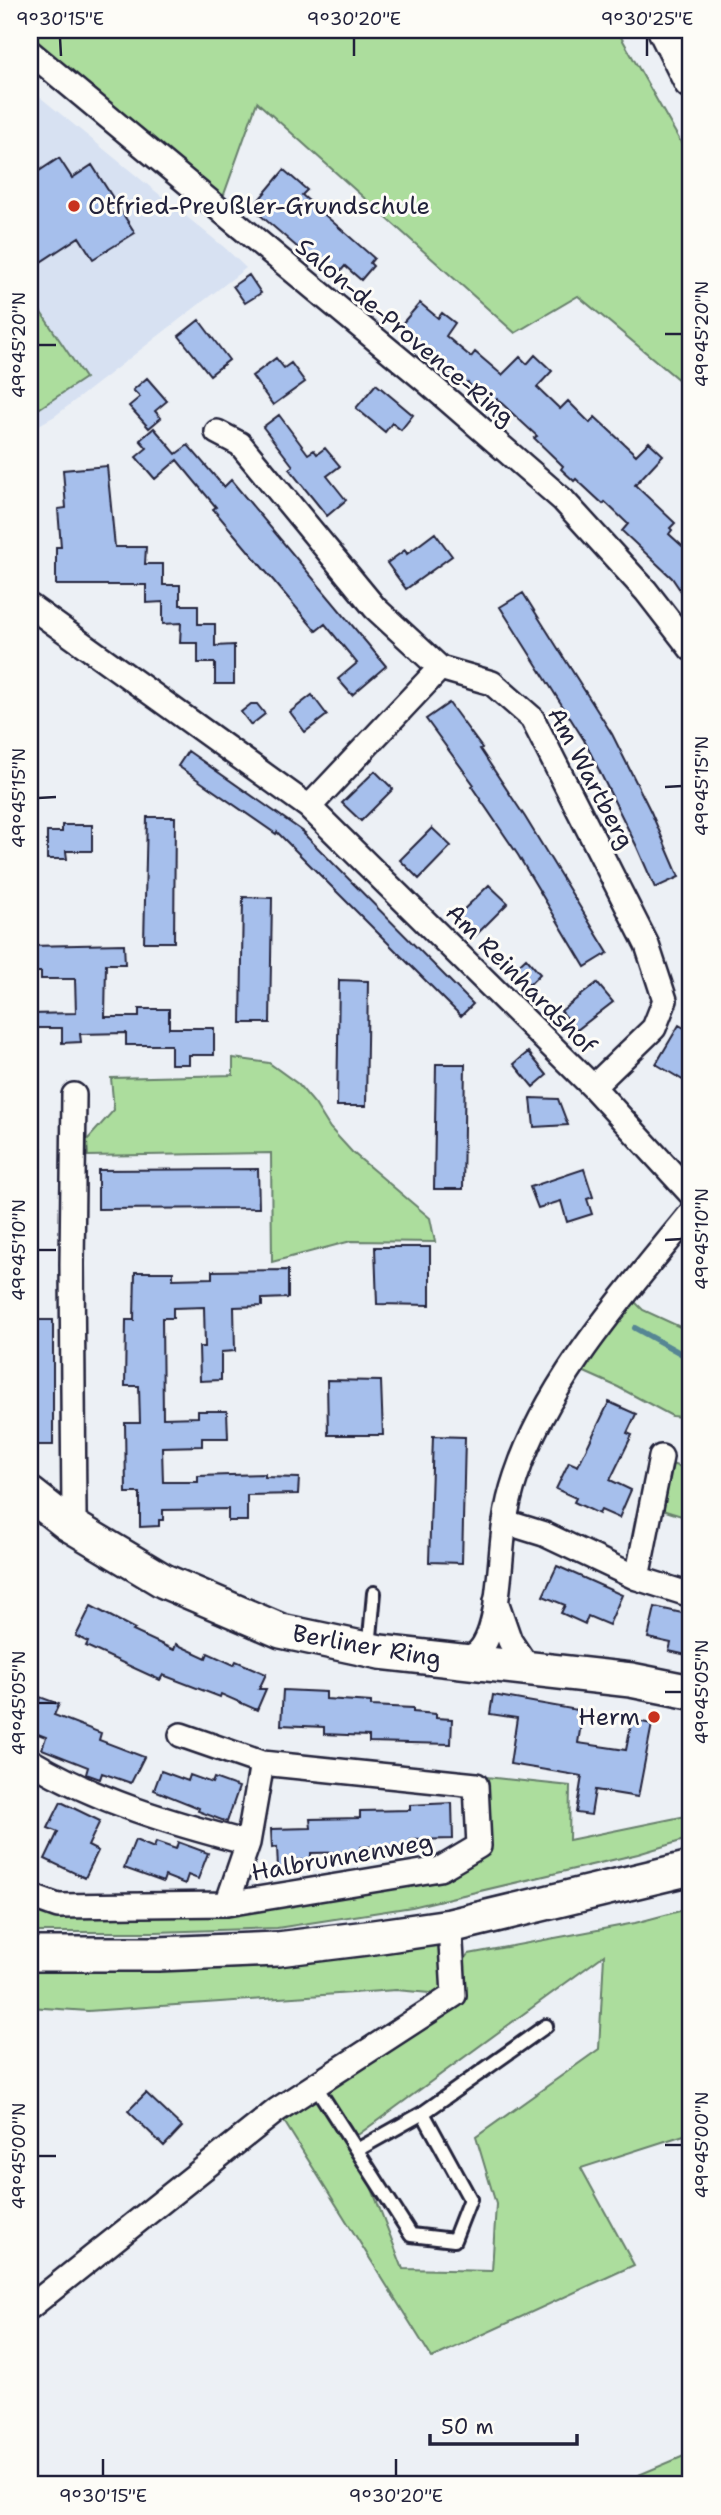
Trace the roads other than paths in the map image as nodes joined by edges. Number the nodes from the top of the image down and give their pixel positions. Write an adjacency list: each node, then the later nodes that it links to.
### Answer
1 (665, 30): 3 (main road)
2 (30, 52): 6 (street, Salon-de-Provence-Ring)
3 (691, 82)
4 (217, 432): 7 (street, Am Wartberg)
5 (30, 606): 8 (street, Am Reinhardshof)
6 (691, 649)
7 (440, 668): 8 (street); 9 (street, Am Wartberg)
8 (309, 807): 9 (street, Am Reinhardshof)
9 (593, 1087): 11 (street, Am Reinhardshof)
10 (74, 1095): 16 (street)
11 (691, 1194)
12 (691, 1213): 15 (street)
13 (661, 1457): 17 (street)
14 (30, 1494): 16 (main road, Berliner Ring)
15 (505, 1522): 17 (street); 20 (street)
16 (67, 1523): 21 (main road, Berliner Ring)
17 (637, 1578): 19 (street)
18 (374, 1593): 21 (lane)
19 (691, 1595)
20 (496, 1601): 22 (street); 23 (street)
21 (369, 1649): 22 (main road, Berliner Ring)
22 (460, 1661): 23 (main road, Berliner Ring)
23 (528, 1668): 24 (main road, Berliner Ring)
24 (691, 1692)
25 (181, 1735): 27 (street, Halbrunnenweg)
26 (30, 1761): 28 (street, Halbrunnenweg)
27 (262, 1763): 28 (street, Halbrunnenweg); 31 (street, Halbrunnenweg)
28 (248, 1843): 31 (street, Halbrunnenweg)
29 (691, 1868): 32 (main road)
30 (30, 1896): 31 (street, Halbrunnenweg)
31 (227, 1904)
32 (450, 1926): 33 (main road); 35 (street)
33 (30, 1954)
34 (546, 2026): 36 (lane)
35 (315, 2085): 37 (lane); 38 (street)
36 (424, 2113): 37 (lane); 37 (lane)
37 (357, 2150)
38 (30, 2306)

